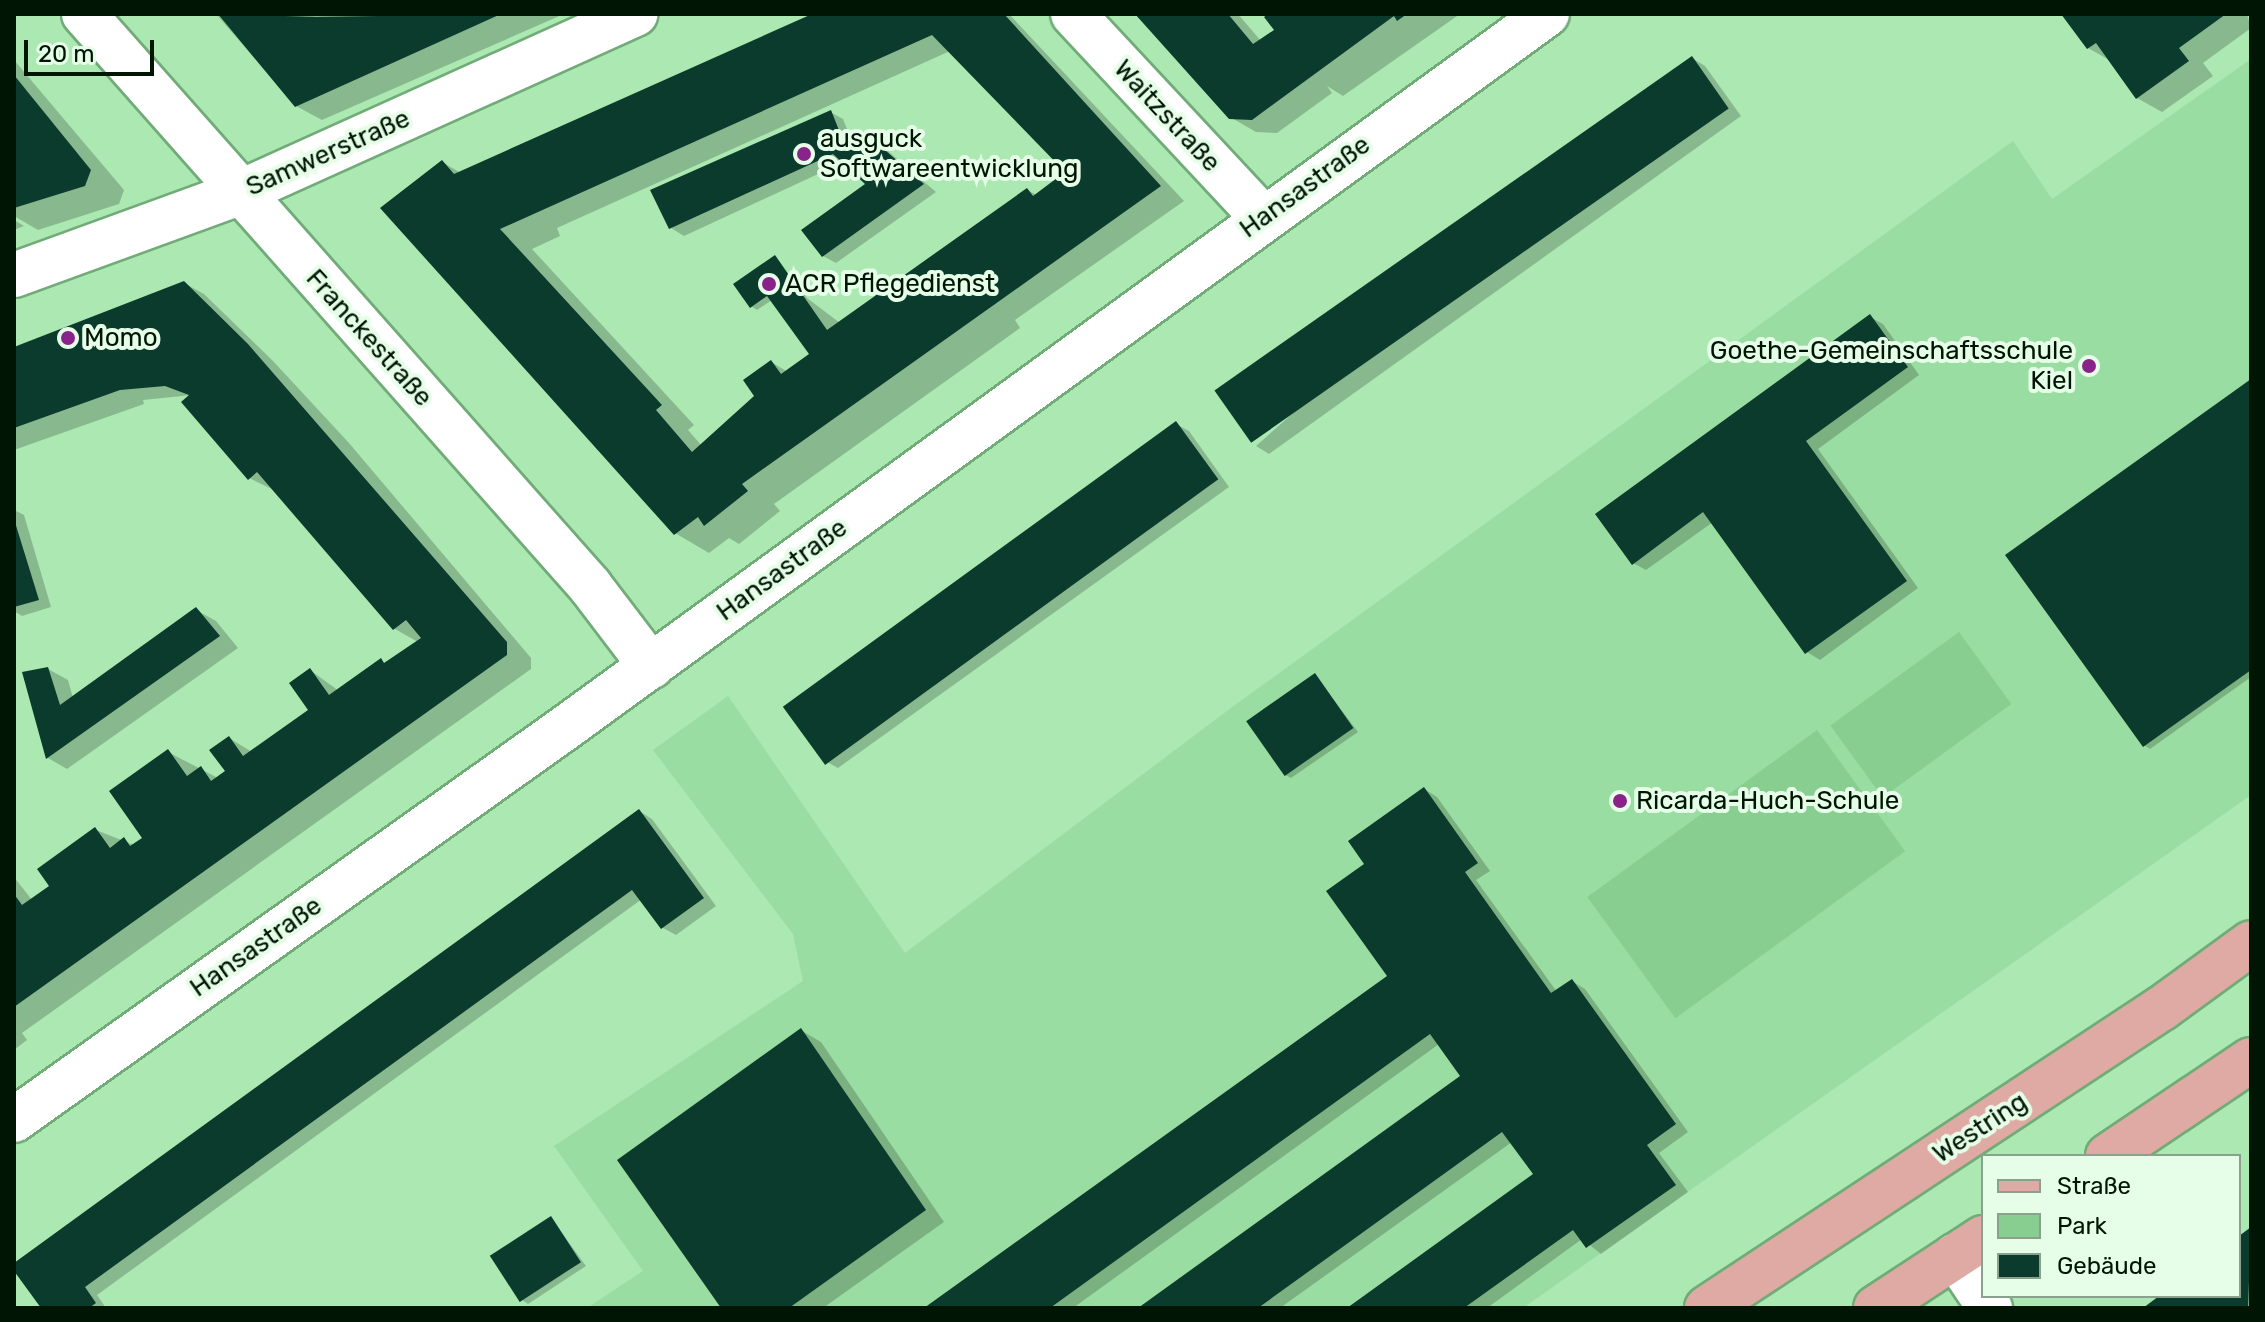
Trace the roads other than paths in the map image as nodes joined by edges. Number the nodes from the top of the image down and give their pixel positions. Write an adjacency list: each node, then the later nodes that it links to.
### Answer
1 (84, 14): 5 (street, Franckestraße)
2 (636, 14): 5 (street, Samwerstraße)
3 (1073, 14): 6 (street, Waitzstraße)
4 (1547, 14): 6 (street, Hansastraße)
5 (239, 193): 7 (street, Samwerstraße); 8 (street, Franckestraße)
6 (1262, 217): 8 (street, Hansastraße)
7 (14, 275)
8 (651, 666): 11 (street, Hansastraße)
9 (2251, 943): 15 (main road, Westring)
10 (2251, 1060): 12 (main road)
11 (14, 1120)
12 (2111, 1154)
13 (1969, 1247): 14 (street); 16 (main road)
14 (1981, 1282)
15 (1707, 1308)
16 (1876, 1308)

